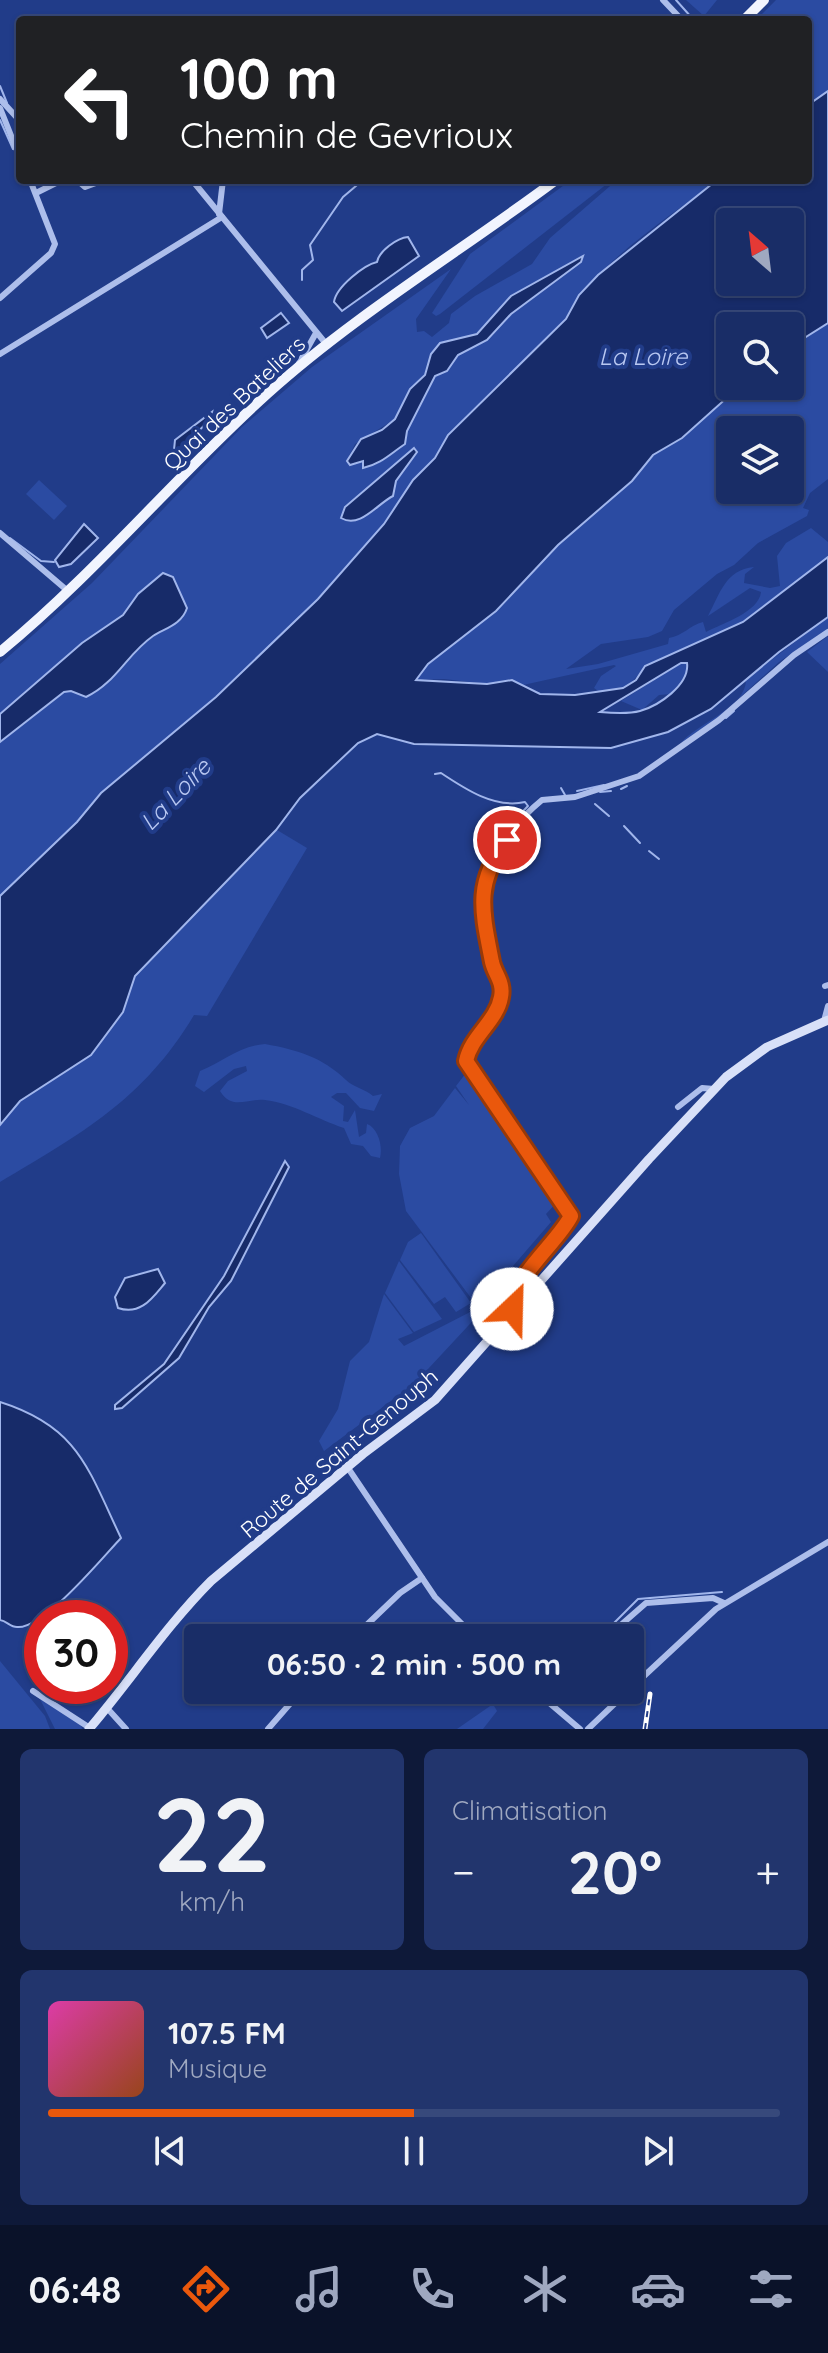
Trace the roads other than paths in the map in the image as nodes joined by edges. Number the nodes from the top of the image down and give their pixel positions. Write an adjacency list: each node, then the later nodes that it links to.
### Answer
1 (663, 0): 3 (street)
2 (764, 0): 4 (main road)
3 (678, 16)
4 (748, 16)
5 (0, 99): 7 (street)
6 (0, 108): 8 (street)
7 (16, 117)
8 (16, 148)
9 (32, 184): 14 (street)
10 (54, 184): 14 (street)
11 (195, 184): 15 (street)
12 (223, 184): 15 (street)
13 (550, 184): 18 (main road, Quai des Bateliers)
14 (36, 193): 16 (street)
15 (221, 216): 17 (street); 19 (street)
16 (0, 298)
17 (316, 333): 18 (street); 20 (street)
18 (327, 345): 20 (main road, Quai des Bateliers)
19 (0, 354)
20 (297, 368): 22 (main road, Quai des Bateliers)
21 (0, 533): 22 (street)
22 (69, 592): 24 (main road, Quai des Bateliers)
23 (828, 632): 29 (street)
24 (0, 652)
25 (828, 1006): 26 (street)
26 (826, 1021): 27 (street, Route de Saint-Genouph)
27 (714, 1089): 28 (street); 29 (street, Route de Saint-Genouph)
28 (678, 1107)
29 (513, 1312): 30 (street, Route de Saint-Genouph)
30 (348, 1468): 32 (street); 42 (street, Route de Saint-Genouph)
31 (828, 1542): 33 (street)
32 (422, 1578): 34 (street); 35 (street)
33 (724, 1603): 36 (street); 37 (street)
34 (368, 1624)
35 (462, 1624)
36 (622, 1624)
37 (644, 1677)
38 (53, 1704): 43 (street)
39 (290, 1704): 45 (street)
40 (549, 1704): 46 (street)
41 (615, 1704): 47 (street)
42 (107, 1708): 43 (street, Route de Saint-Genouph); 44 (street)
43 (89, 1728)
44 (126, 1729)
45 (268, 1729)
46 (580, 1729)
47 (588, 1729)

